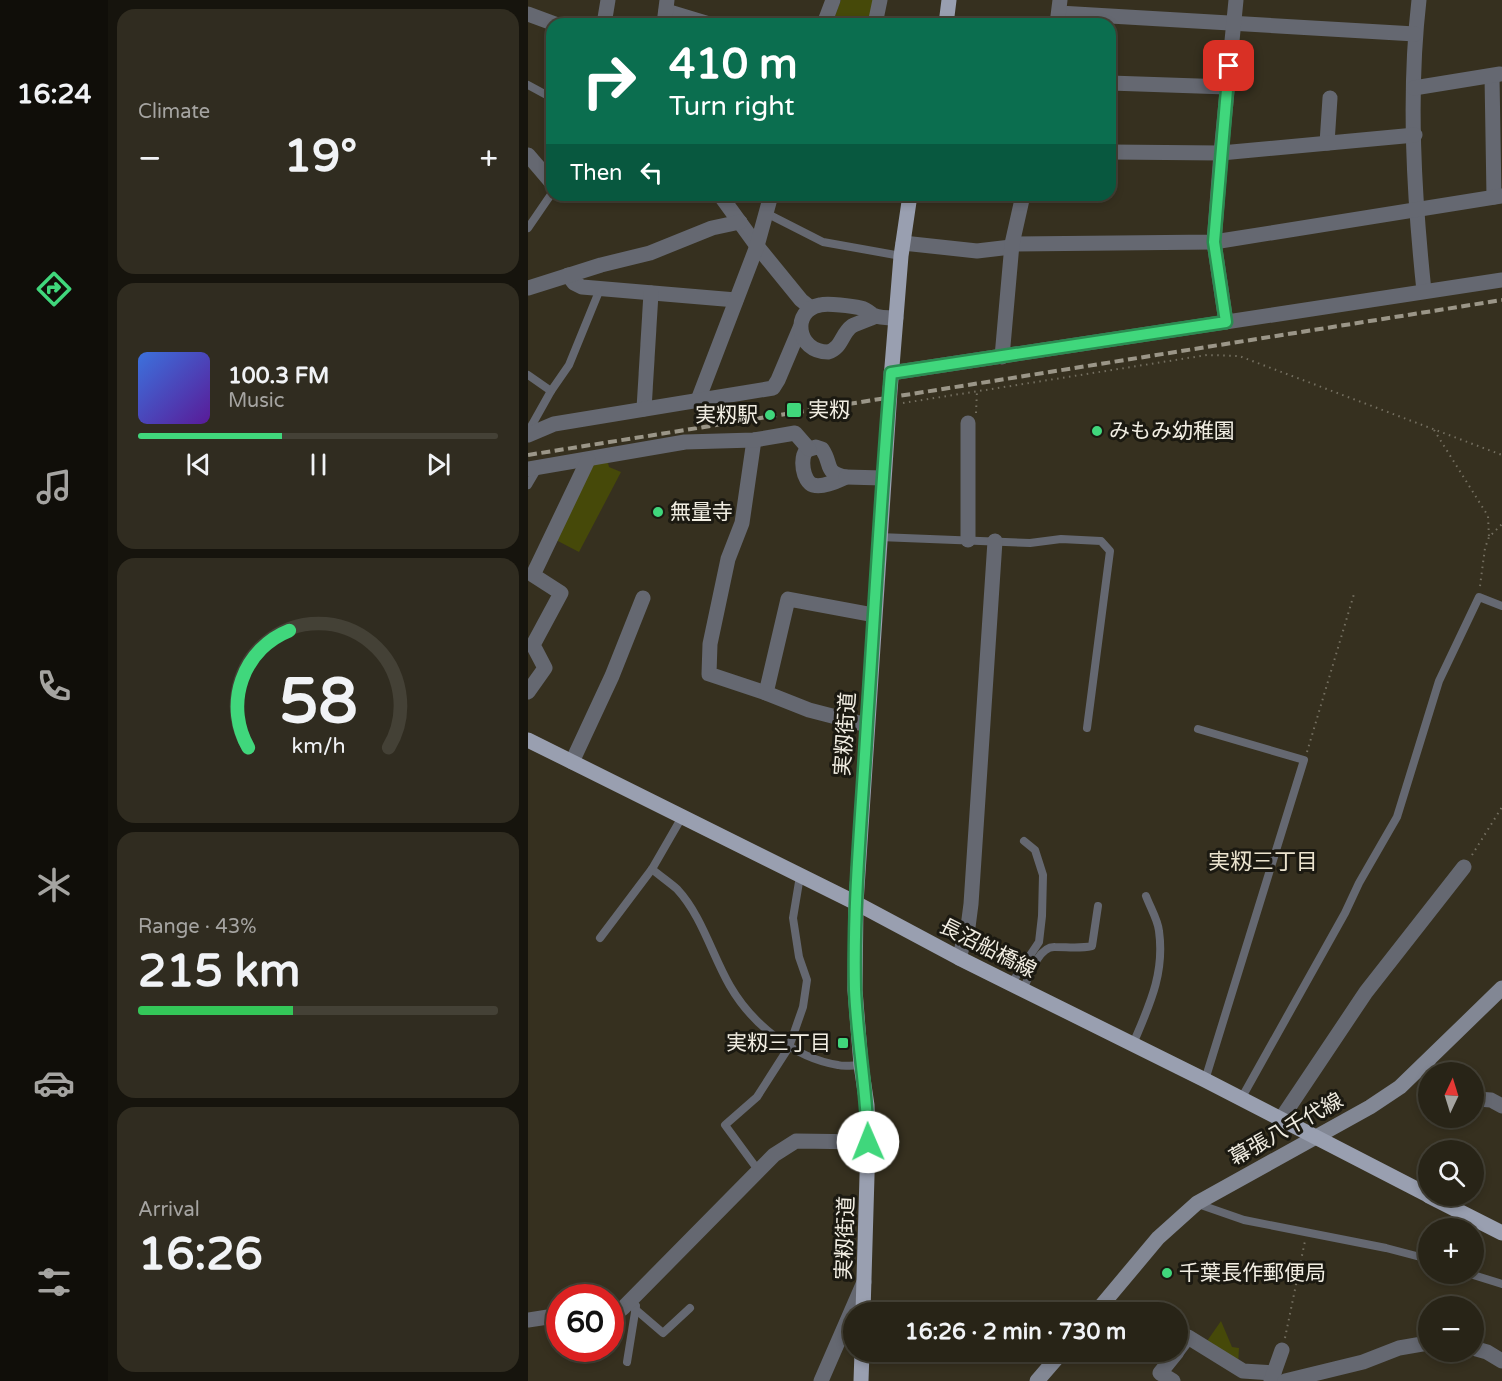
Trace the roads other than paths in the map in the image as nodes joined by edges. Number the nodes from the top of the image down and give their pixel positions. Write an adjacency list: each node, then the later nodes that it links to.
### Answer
1 (609, 0): 10 (street)
2 (833, 0): 12 (street)
3 (880, 0): 13 (street)
4 (950, 0): 14 (main road)
5 (1236, 0): 16 (street)
6 (1419, 0): 17 (street)
7 (666, 12): 11 (street)
8 (1059, 12): 16 (street)
9 (528, 14): 15 (street)
10 (605, 18)
11 (687, 18)
12 (826, 18)
13 (876, 18)
14 (947, 18)
15 (546, 21)
16 (1233, 24): 17 (street); 21 (street)
17 (1415, 34): 22 (street)
18 (1497, 75): 22 (street); 31 (street)
19 (1116, 83): 21 (street)
20 (528, 85): 23 (lane)
21 (1227, 87): 28 (street)
22 (1414, 88): 25 (street)
23 (546, 95)
24 (1330, 98): 26 (street)
25 (1415, 135): 26 (street); 37 (street)
26 (1327, 143): 28 (street)
27 (1116, 152): 28 (street)
28 (1221, 153): 41 (street)
29 (528, 155): 30 (street)
30 (546, 176)
31 (1498, 196): 37 (street)
32 (547, 201): 40 (lane)
33 (724, 201): 39 (street)
34 (769, 201): 38 (street)
35 (909, 201): 44 (main road, 実籾街道)
36 (1022, 201): 42 (street)
37 (1415, 210): 41 (street); 49 (street)
38 (766, 213): 43 (street); 44 (lane)
39 (740, 222): 43 (street); 45 (street)
40 (528, 228)
41 (1214, 242): 42 (street); 55 (street)
42 (1012, 245): 44 (street); 57 (street)
43 (757, 246): 51 (street); 52 (street)
44 (902, 250): 54 (main road, 実籾街道)
45 (568, 275): 47 (street); 48 (street)
46 (1502, 280): 49 (street)
47 (528, 288)
48 (600, 289): 50 (street); 60 (lane)
49 (1424, 291): 55 (street)
50 (651, 293): 51 (street); 62 (street)
51 (735, 300): 61 (street)
52 (811, 308): 53 (street); 56 (street)
53 (876, 316): 54 (street); 56 (street)
54 (896, 318): 58 (main road, 実籾街道)
55 (1226, 322): 57 (street)
56 (800, 328): 61 (street)
57 (1002, 357): 58 (street)
58 (891, 373): 70 (main road, 実籾街道)
59 (528, 375): 60 (lane)
60 (551, 391): 64 (lane)
61 (699, 400): 62 (street)
62 (644, 409): 64 (street)
63 (968, 423): 73 (street)
64 (528, 434)
65 (754, 440): 66 (street); 67 (street); 79 (street)
66 (809, 449): 69 (street); 69 (street)
67 (588, 460): 68 (street); 78 (street)
68 (534, 468): 71 (lane)
69 (846, 477): 70 (street)
70 (883, 478): 72 (main road, 実籾街道)
71 (528, 485)
72 (879, 537): 73 (lane); 77 (main road, 実籾街道)
73 (968, 540): 74 (lane)
74 (995, 541): 81 (lane); 94 (street)
75 (643, 598): 84 (street)
76 (1502, 606): 103 (lane)
77 (874, 615): 79 (street); 80 (main road, 実籾街道)
78 (528, 692)
79 (766, 693): 80 (street)
80 (867, 725): 91 (main road, 実籾街道)
81 (1087, 728)
82 (1198, 729): 102 (lane)
83 (528, 740): 84 (main road, 長沼船橋線)
84 (572, 762): 85 (main road, 長沼船橋線)
85 (682, 817): 88 (lane); 89 (main road, 長沼船橋線)
86 (1024, 841): 95 (lane)
87 (1464, 867): 106 (street)
88 (652, 869): 93 (lane); 98 (lane)
89 (800, 876): 91 (main road, 長沼船橋線); 98 (lane)
90 (1146, 896): 97 (lane)
91 (856, 903): 94 (main road, 長沼船橋線); 100 (main road, 実籾街道)
92 (1098, 906): 95 (lane)
93 (600, 938)
94 (960, 958): 95 (main road, 長沼船橋線)
95 (1017, 987): 97 (main road, 長沼船橋線)
96 (1502, 988): 99 (main road, 幕張八千代線)
97 (1133, 1044): 102 (main road, 長沼船橋線)
98 (789, 1047): 100 (lane); 109 (lane)
99 (1435, 1062)
100 (861, 1065): 108 (main road, 実籾街道)
101 (1418, 1076): 107 (main road, 幕張八千代線)
102 (1205, 1080): 103 (main road, 長沼船橋線)
103 (1241, 1099): 106 (main road, 長沼船橋線)
104 (1484, 1100): 105 (street)
105 (1502, 1106)
106 (1281, 1119): 107 (main road, 長沼船橋線)
107 (1315, 1136): 110 (main road, 長沼船橋線); 111 (main road, 幕張八千代線)
108 (868, 1142): 109 (street); 116 (main road, 実籾街道)
109 (758, 1170): 118 (street)
110 (1418, 1189)
111 (1197, 1203): 114 (lane); 120 (main road, 幕張八千代線)
112 (1450, 1206): 113 (main road, 長沼船橋線)
113 (1502, 1233)
114 (1418, 1256)
115 (1484, 1278): 117 (lane)
116 (864, 1280): 119 (main road, 実籾街道); 138 (street)
117 (1502, 1284)
118 (638, 1293): 121 (street); 123 (lane)
119 (863, 1302)
120 (1104, 1302)
121 (624, 1307)
122 (690, 1308): 123 (lane)
123 (635, 1309): 131 (lane)
124 (546, 1317): 125 (street)
125 (528, 1320)
126 (1188, 1336): 135 (street)
127 (1418, 1345): 136 (street)
128 (1282, 1350): 135 (street)
129 (1484, 1351): 130 (street)
130 (1502, 1360)
131 (627, 1362)
132 (862, 1362): 139 (main road)
133 (1054, 1362): 137 (main road)
134 (1168, 1362): 140 (street)
135 (1277, 1378): 136 (street)
136 (1313, 1378)
137 (1041, 1380)
138 (821, 1381)
139 (861, 1381)
140 (1173, 1381)

